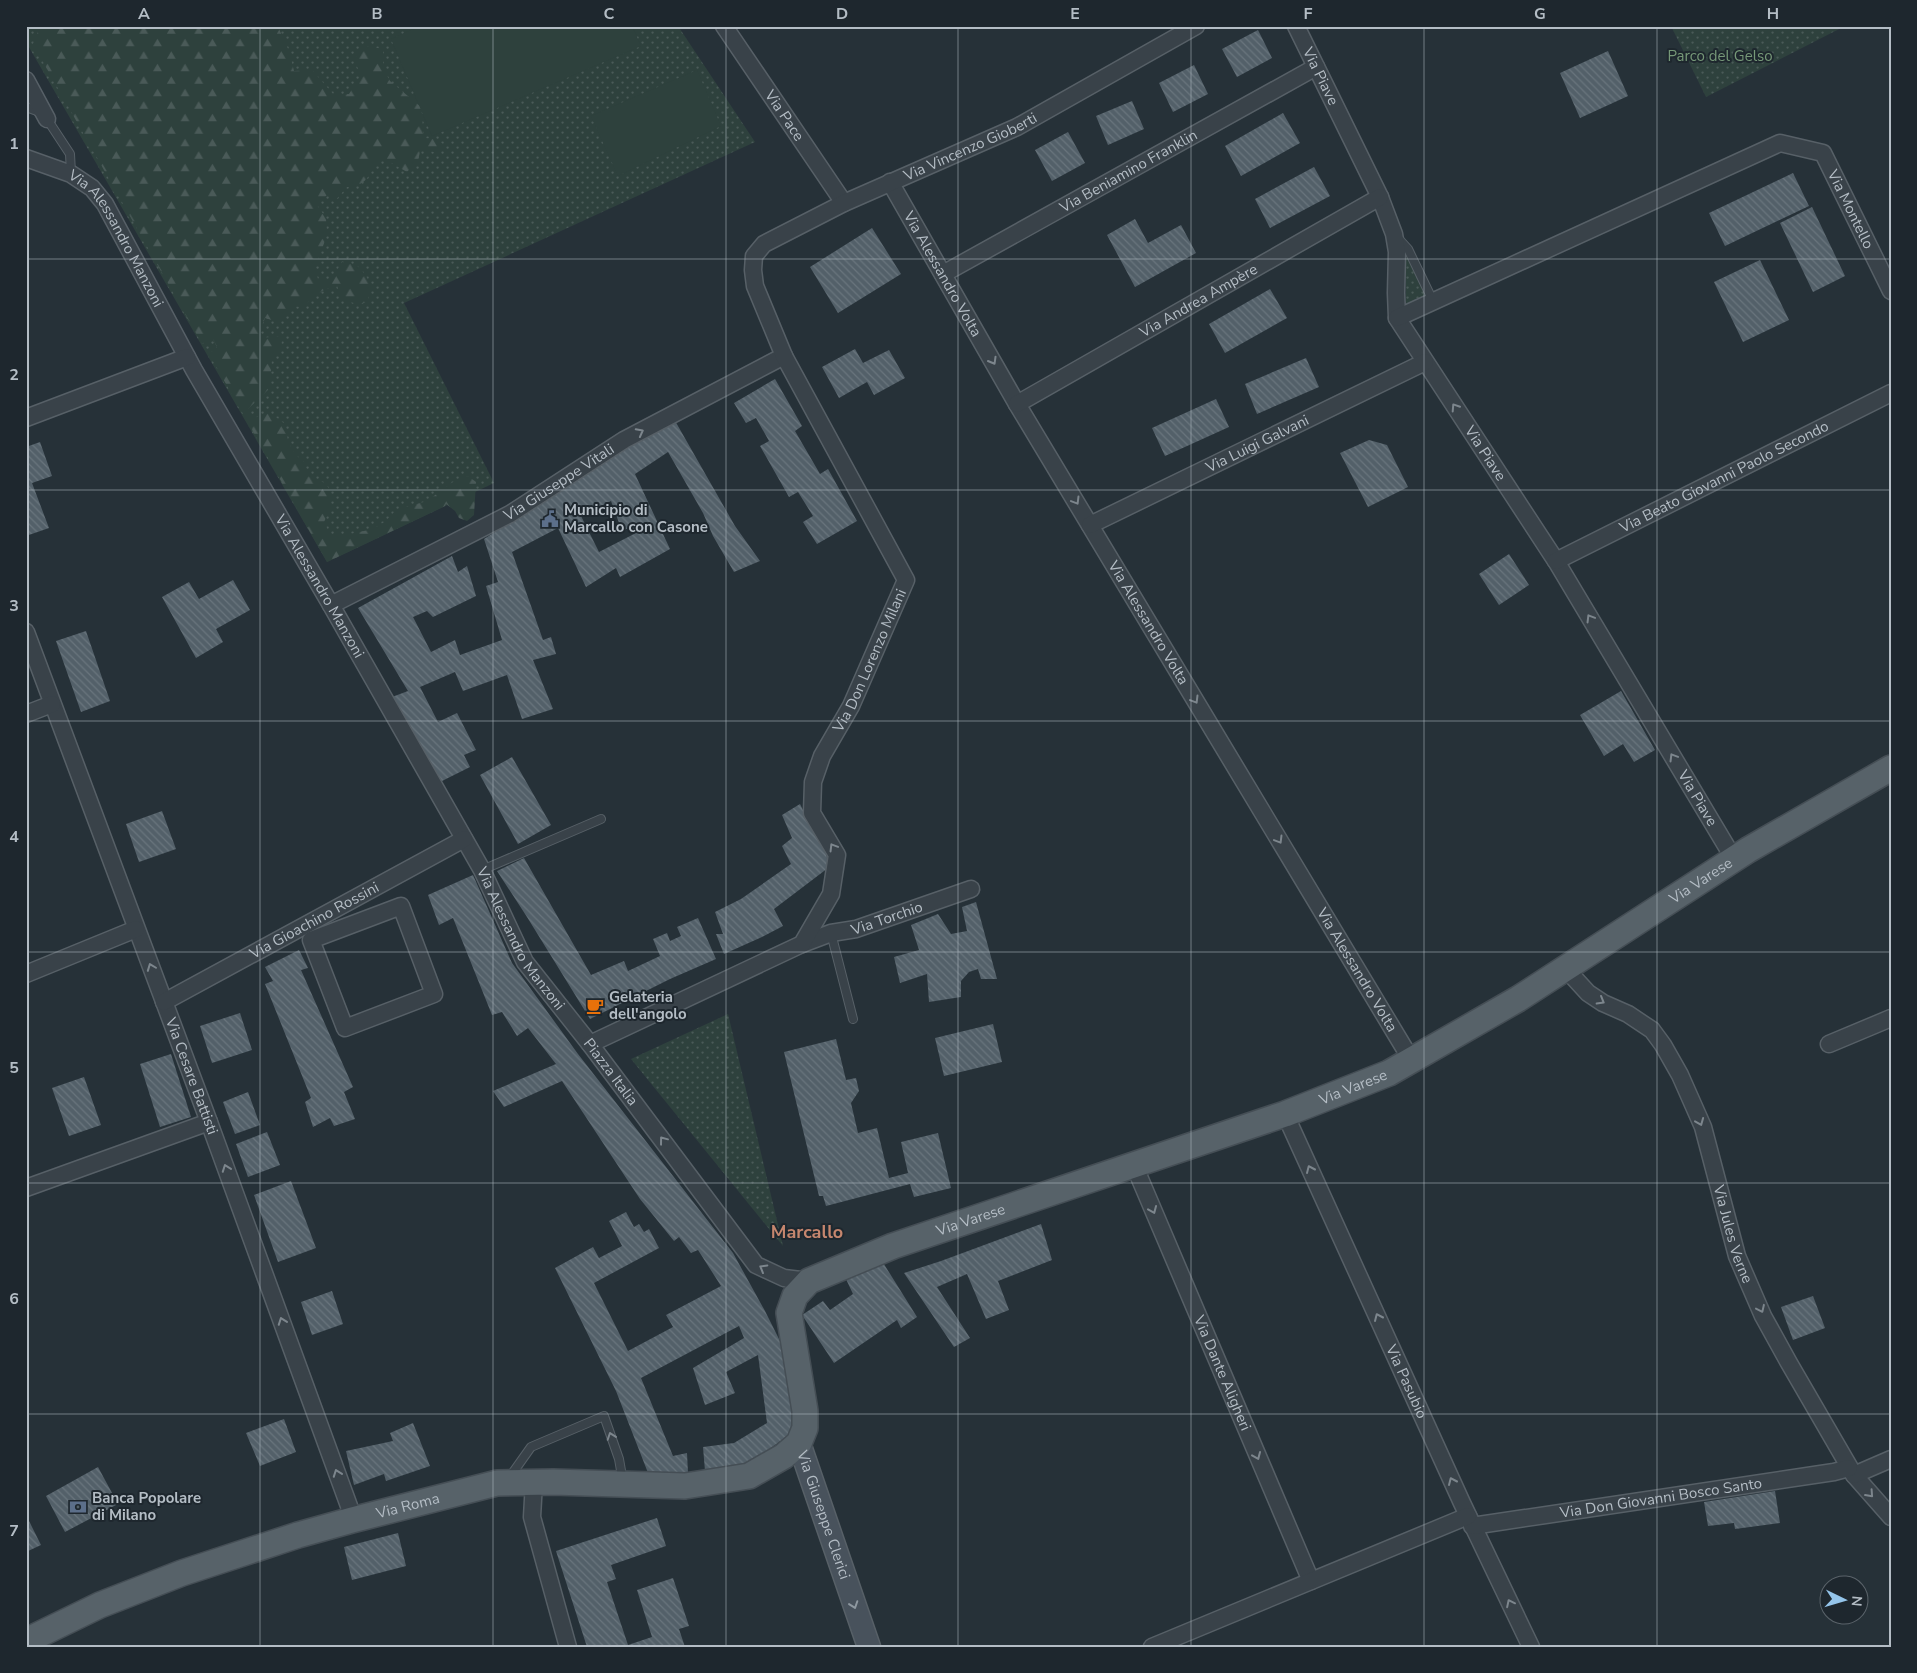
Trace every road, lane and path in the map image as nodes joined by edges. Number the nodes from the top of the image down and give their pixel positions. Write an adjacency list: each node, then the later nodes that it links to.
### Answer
1 (724, 26): 13 (street, Via Pace)
2 (1196, 26): 4 (street, Via Vincenzo Gioberti)
3 (1296, 26): 5 (street, Via Piave)
4 (1169, 33): 11 (street, Via Vincenzo Gioberti)
5 (1316, 67): 12 (street, Via Piave); 16 (street, Via Beniamino Franklin)
6 (26, 80): 8 (street)
7 (26, 107): 8 (lane)
8 (47, 118): 10 (lane)
9 (26, 158): 10 (street, Via Alessandro Manzoni)
10 (71, 174): 21 (street, Via Alessandro Manzoni)
11 (890, 182): 13 (street, Via Vincenzo Gioberti); 16 (street, Via Alessandro Volta)
12 (1380, 197): 14 (street, Via Piave); 24 (street, Via Andrea Ampère)
13 (844, 203): 15 (street, Via Vincenzo Gioberti)
14 (1394, 234): 18 (lane); 19 (street, Via Piave)
15 (753, 270): 20 (street, Via Don Lorenzo Milani)
16 (943, 274): 24 (street, Via Alessandro Volta, one-way to 24)
17 (1891, 291): 18 (street, Via Montello)
18 (1433, 301): 19 (street)
19 (1397, 318): 22 (street, Via Piave)
20 (784, 356): 28 (street, Via Giuseppe Vitali, one-way to 20); 41 (street, Via Don Lorenzo Milani, one-way to 20)
21 (187, 357): 25 (street); 28 (street, Via Alessandro Manzoni)
22 (1425, 362): 26 (street, Via Luigi Galvani); 27 (street, Via Piave, one-way to 22)
23 (1891, 393): 27 (street, Via Beato Giovanni Paolo Secondo)
24 (1017, 404): 26 (street, Via Alessandro Volta, one-way to 26)
25 (26, 418)
26 (1090, 525): 49 (street, Via Alessandro Volta, one-way to 49)
27 (1556, 561): 35 (street, Via Piave, one-way to 27)
28 (331, 605): 34 (street, Via Alessandro Manzoni)
29 (26, 632): 30 (street, Via Cesare Battisti)
30 (52, 704): 31 (street); 38 (street, Via Cesare Battisti)
31 (26, 714)
32 (1891, 768): 35 (main road, Via Varese)
33 (602, 819): 36 (lane)
34 (464, 839): 36 (street, Via Alessandro Manzoni); 44 (street, Via Gioachino Rossini)
35 (1734, 859): 42 (main road, Via Varese)
36 (482, 870): 47 (street, Via Alessandro Manzoni)
37 (971, 889): 39 (street, Via Torchio)
38 (136, 929): 43 (street); 44 (street, Via Cesare Battisti, one-way to 38)
39 (831, 933): 41 (street, Via Torchio); 46 (lane)
40 (311, 940): 40 (street)
41 (802, 944): 47 (street, Piazza Italia)
42 (1566, 969): 49 (main road, Via Varese); 58 (street, Via Jules Verne, one-way to 58)
43 (26, 974)
44 (164, 1002): 51 (street, Via Cesare Battisti)
45 (1891, 1018): 48 (street)
46 (853, 1019)
47 (590, 1044): 54 (street, Piazza Italia, one-way to 47)
48 (1829, 1044)
49 (1412, 1061): 50 (main road, Via Varese)
50 (1285, 1114): 52 (main road, Via Varese); 64 (street, Via Pasubio, one-way to 50)
51 (209, 1122): 53 (street); 63 (street, Via Cesare Battisti, one-way to 51)
52 (1134, 1165): 54 (main road, Via Varese); 65 (street, Via Dante Aligheri, one-way to 65)
53 (26, 1188)
54 (809, 1282): 55 (main road, Via Varese)
55 (791, 1323): 56 (main road, Via Giuseppe Clerici)
56 (799, 1442): 61 (main road, Via Roma); 68 (street, Via Giuseppe Clerici, one-way to 68)
57 (1891, 1460): 58 (street, Via Don Giovanni Bosco Santo)
58 (1851, 1472): 62 (street, Via Jules Verne, one-way to 62); 64 (street, Via Don Giovanni Bosco Santo)
59 (506, 1482): 60 (main road, Via Roma); 61 (lane, one-way to 59); 63 (main road, Via Roma)
60 (534, 1482): 61 (main road, Via Roma); 67 (street)
61 (623, 1484)
62 (1891, 1517)
63 (352, 1520): 66 (main road, Via Roma)
64 (1470, 1521): 65 (street, Via Don Giovanni Bosco Santo); 70 (street, Via Pasubio, one-way to 64)
65 (1311, 1581): 69 (street, Via Don Giovanni Bosco Santo)
66 (26, 1641)
67 (568, 1647)
68 (869, 1647)
69 (1152, 1647)
70 (1531, 1647)

